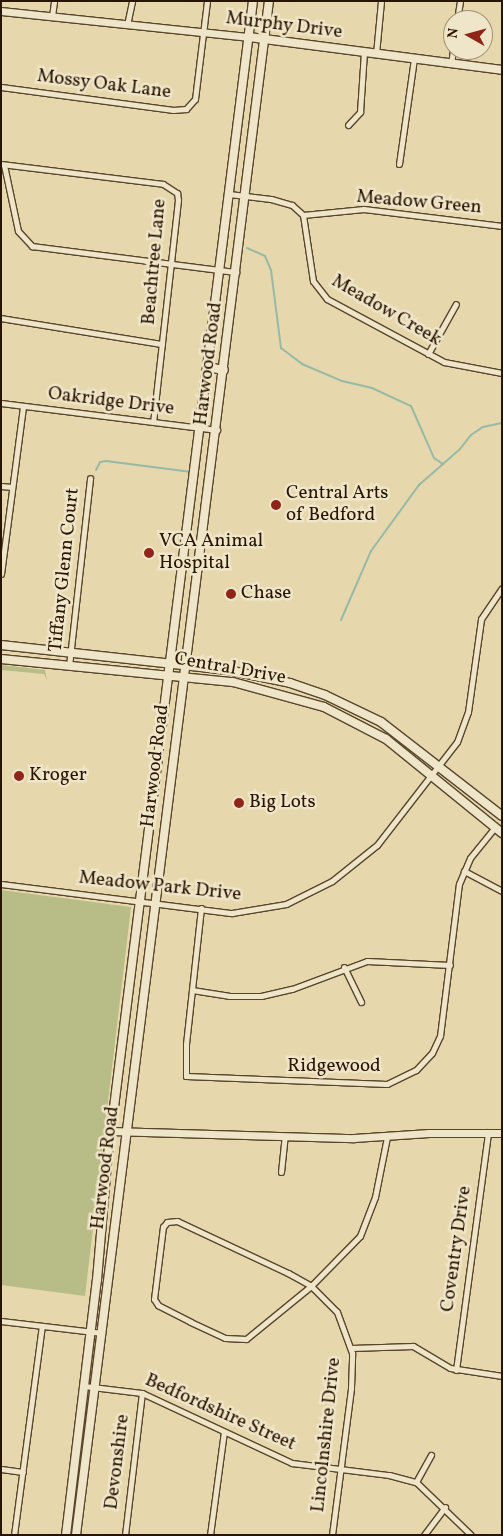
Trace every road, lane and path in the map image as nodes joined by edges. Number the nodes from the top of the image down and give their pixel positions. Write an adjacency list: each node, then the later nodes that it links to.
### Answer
1 (54, 1): 8 (street)
2 (132, 1): 9 (street)
3 (207, 1): 10 (street)
4 (253, 1): 11 (main road, Harwood Road)
5 (269, 1): 12 (main road, Harwood Road)
6 (382, 1): 14 (street)
7 (1, 10): 8 (street, Murphy Drive)
8 (52, 16): 9 (street, Murphy Drive)
9 (127, 26): 10 (street, Murphy Drive)
10 (203, 32): 11 (street, Murphy Drive); 19 (street, Mossy Oak Lane)
11 (248, 37): 12 (main road, Murphy Drive); 23 (main road, Harwood Road)
12 (264, 39): 13 (main road, Murphy Drive); 24 (main road, Harwood Road)
13 (364, 52): 14 (main road, Murphy Drive); 20 (street)
14 (376, 54): 15 (main road, Murphy Drive)
15 (414, 59): 17 (main road, Murphy Drive); 21 (street)
16 (452, 60): 17 (street)
17 (451, 64): 18 (main road, Murphy Drive)
18 (502, 70)
19 (1, 87)
20 (348, 125)
21 (399, 164)
22 (2, 165): 27 (street); 27 (street, Beachtree Lane)
23 (229, 194): 24 (street); 28 (main road, Harwood Road)
24 (246, 196): 25 (street); 29 (main road, Harwood Road)
25 (302, 215): 26 (street, Meadow Green); 33 (street, Meadow Creek)
26 (502, 226)
27 (172, 264): 28 (street); 32 (street, Beachtree Lane)
28 (219, 270): 29 (street); 34 (main road, Harwood Road)
29 (237, 272): 35 (main road, Harwood Road)
30 (456, 304): 33 (street)
31 (1, 318): 32 (street)
32 (162, 344): 39 (street, Beachtree Lane)
33 (428, 354): 36 (street, Meadow Creek)
34 (207, 367): 35 (main road); 40 (main road, Harwood Road)
35 (224, 370): 41 (main road, Harwood Road)
36 (502, 373)
37 (1, 403): 38 (street, Oakridge Drive)
38 (23, 406): 39 (street, Oakridge Drive); 44 (street)
39 (153, 422): 40 (street, Oakridge Drive)
40 (199, 428): 41 (street, Oakridge Drive); 45 (main road, Harwood Road)
41 (217, 430): 46 (main road, Harwood Road)
42 (90, 478): 50 (street, Tiffany Glenn Court)
43 (1, 486): 44 (street)
44 (12, 487): 47 (street)
45 (186, 542): 46 (main road); 52 (main road, Harwood Road)
46 (202, 543): 53 (main road, Harwood Road)
47 (1, 574)
48 (502, 588): 61 (street, Meadow Park Drive)
49 (1, 645): 50 (main road, Central Drive)
50 (70, 653): 52 (main road, Central Drive); 54 (street, Tiffany Glenn Court)
51 (1, 659): 54 (main road, Central Drive)
52 (171, 663): 53 (main road, Central Drive); 55 (main road, Harwood Road)
53 (185, 665): 56 (main road, Harwood Road); 57 (main road, Central Drive)
54 (69, 666): 55 (main road, Central Drive)
55 (170, 675): 56 (main road, Central Drive); 63 (main road, Harwood Road)
56 (184, 676): 58 (main road, Central Drive); 64 (main road, Harwood Road)
57 (283, 681): 58 (main road); 59 (main road, Central Drive)
58 (280, 693): 60 (main road, Central Drive)
59 (377, 720): 60 (main road); 61 (main road, Central Drive)
60 (371, 731): 62 (main road, Central Drive)
61 (440, 767): 62 (street, Meadow Park Drive); 65 (main road, Central Drive)
62 (432, 776): 66 (main road, Central Drive); 73 (street, Meadow Park Drive)
63 (153, 793): 64 (main road); 71 (main road, Harwood Road)
64 (169, 794): 72 (main road, Harwood Road)
65 (502, 816)
66 (494, 828): 67 (main road, Central Drive); 68 (street, Ridgewood)
67 (502, 833)
68 (464, 871): 70 (street); 74 (street, Ridgewood)
69 (1, 884): 71 (street, Meadow Park Drive)
70 (502, 891)
71 (139, 902): 72 (street, Meadow Park Drive); 78 (main road, Harwood Road)
72 (155, 904): 73 (street, Meadow Park Drive); 79 (main road, Harwood Road)
73 (201, 908): 76 (street, Ridgewood)
74 (450, 965): 75 (street); 76 (street, Ridgewood)
75 (344, 967): 76 (street); 77 (street)
76 (192, 990)
77 (361, 1002)
78 (111, 1131): 79 (street); 88 (main road, Harwood Road)
79 (127, 1131): 82 (street); 89 (main road, Harwood Road)
80 (488, 1132): 81 (street); 83 (street); 91 (street, Coventry Drive)
81 (502, 1133)
82 (285, 1136): 83 (street); 84 (street)
83 (387, 1136): 85 (street)
84 (281, 1172)
85 (311, 1286): 85 (street); 90 (street, Lincolnshire Drive)
86 (1, 1321): 87 (street)
87 (42, 1326): 88 (street); 100 (street)
88 (91, 1332): 89 (street); 93 (main road, Harwood Road)
89 (102, 1333): 94 (main road, Harwood Road)
90 (351, 1348): 91 (street); 99 (street, Lincolnshire Drive)
91 (456, 1370): 92 (street)
92 (502, 1376)
93 (84, 1386): 94 (street, Bedfordshire Street); 104 (main road, Harwood Road)
94 (95, 1387): 95 (street, Bedfordshire Street); 105 (main road, Harwood Road)
95 (142, 1393): 96 (street, Bedfordshire Street); 106 (street, Devonshire)
96 (224, 1432): 99 (street, Bedfordshire Street); 107 (street)
97 (431, 1455): 101 (street)
98 (1, 1469): 100 (street)
99 (340, 1470): 101 (street, Bedfordshire Street); 108 (street, Lincolnshire Drive)
100 (23, 1472): 103 (street)
101 (416, 1482): 102 (street, Bedfordshire Street)
102 (445, 1507): 109 (street); 110 (street, Bedfordshire Street)
103 (14, 1535)
104 (66, 1535)
105 (76, 1535)
106 (125, 1535)
107 (210, 1535)
108 (332, 1535)
109 (424, 1535)
110 (471, 1535)

